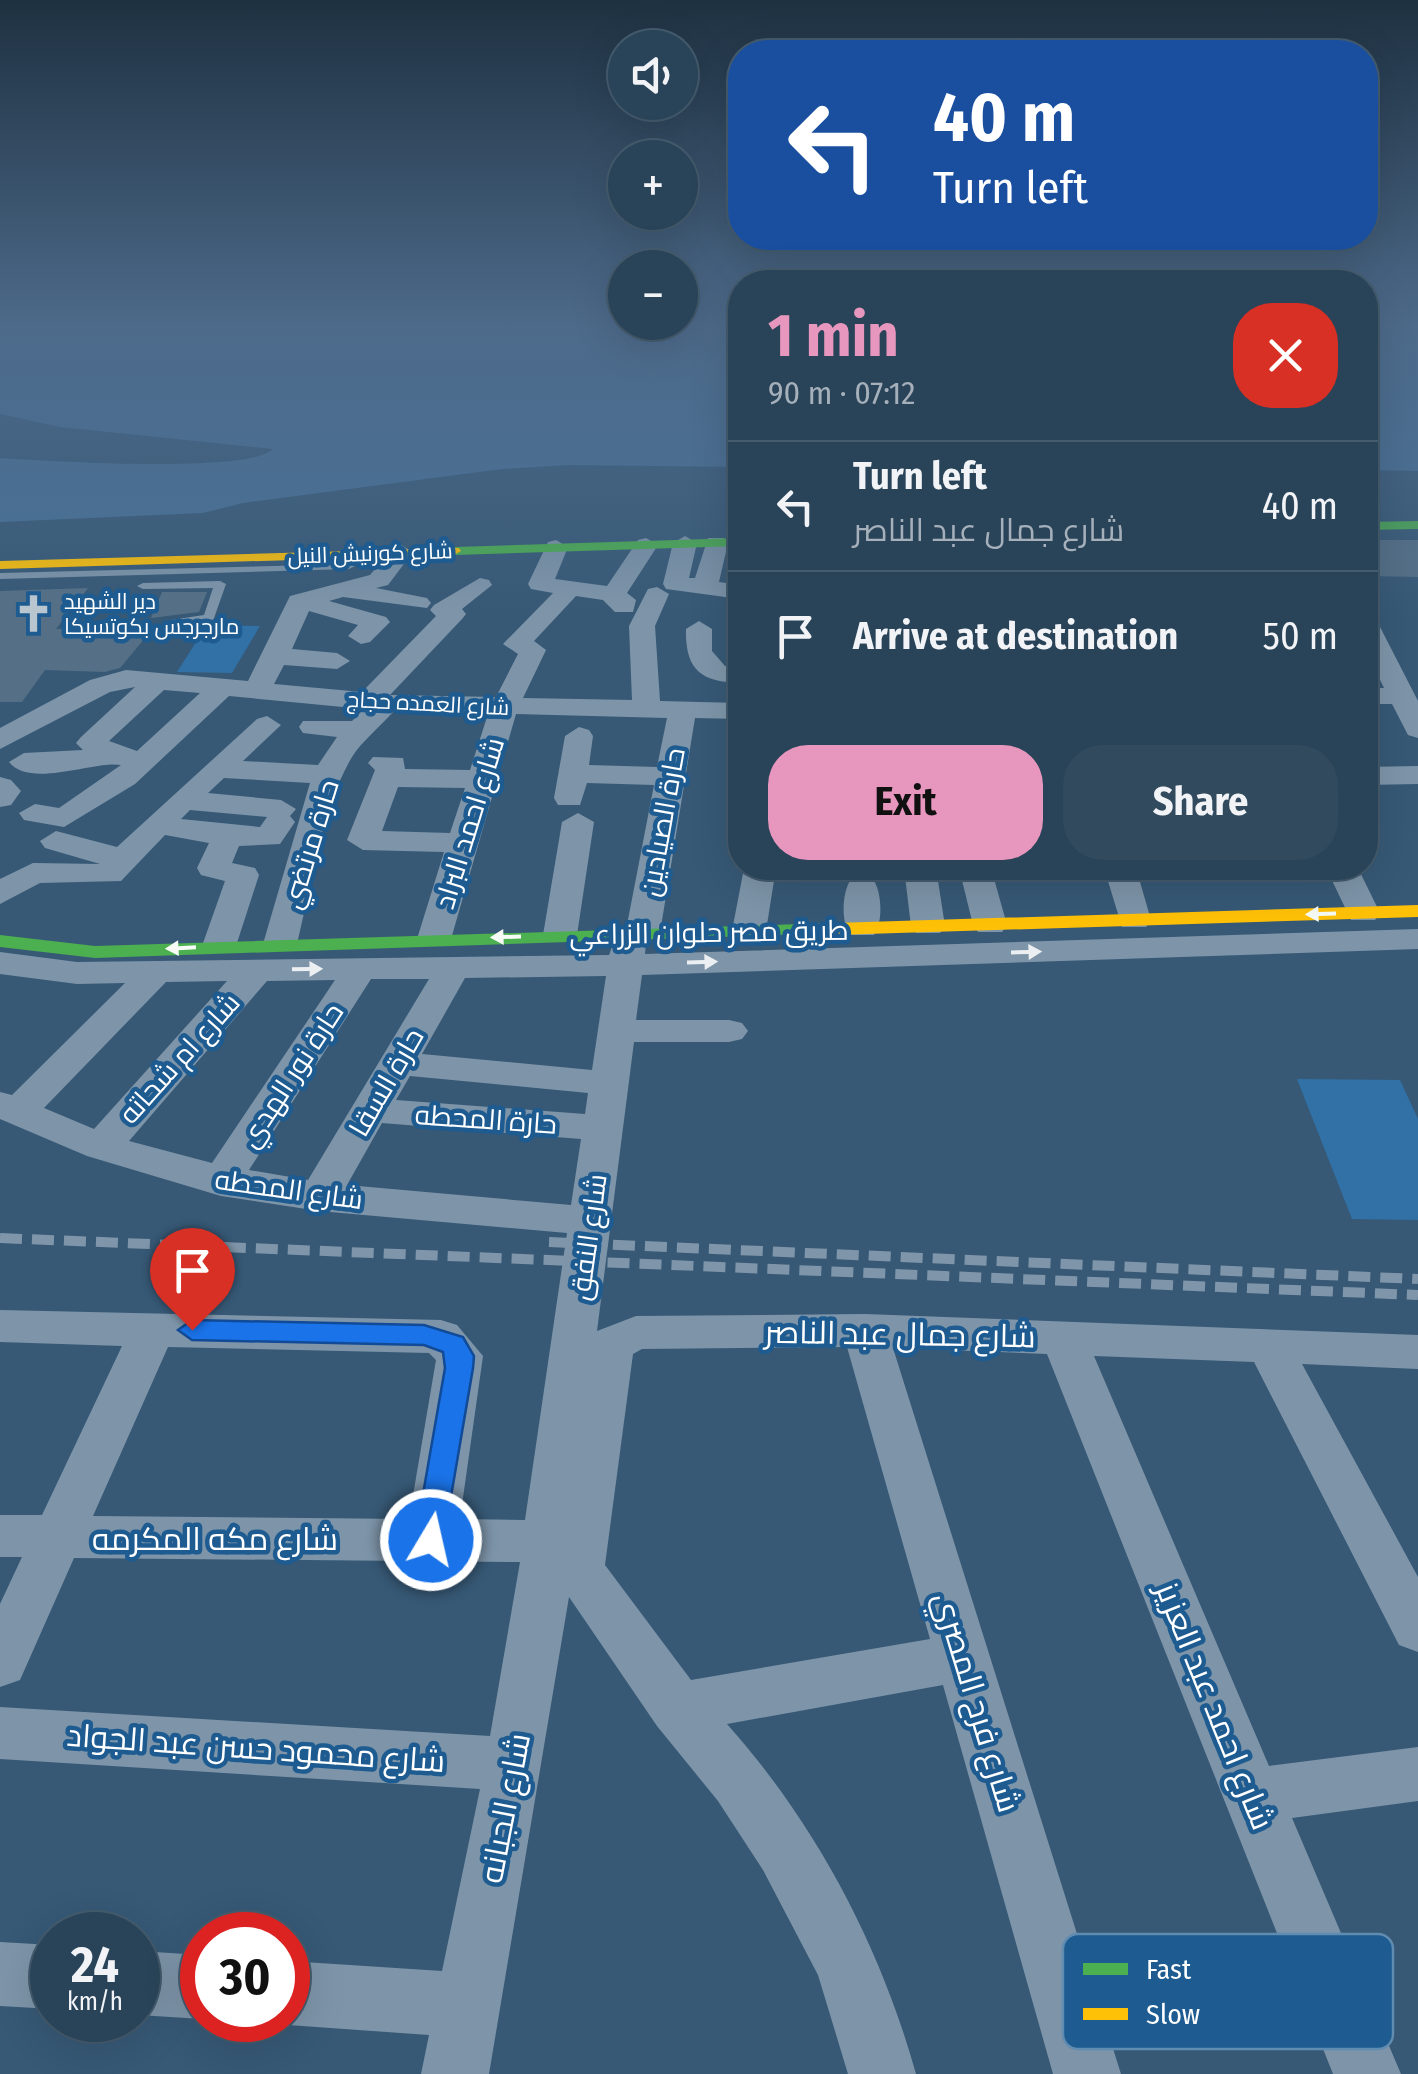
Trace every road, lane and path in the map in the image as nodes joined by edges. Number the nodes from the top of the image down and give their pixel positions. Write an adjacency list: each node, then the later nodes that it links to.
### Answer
1 (1378, 514): 2 (main road)
2 (1418, 514)
3 (1418, 525): 4 (main road)
4 (1378, 526)
5 (728, 532): 13 (main road, شارع كورنيش النيل)
6 (1378, 534): 7 (street)
7 (1418, 534)
8 (728, 542): 10 (main road, شارع كورنيش النيل); 23 (street)
9 (646, 544): 10 (main road, شارع كورنيش النيل); 11 (main road, شارع كورنيش النيل); 26 (street)
10 (686, 544): 23 (street)
11 (550, 547): 12 (main road, شارع كورنيش النيل); 19 (street); 24 (street)
12 (400, 552): 14 (main road, شارع كورنيش النيل); 18 (street)
13 (0, 554)
14 (200, 564): 16 (main road, شارع كورنيش النيل); 18 (lane); 21 (lane)
15 (0, 565): 16 (main road, شارع كورنيش النيل)
16 (85, 568): 17 (lane)
17 (0, 576)
18 (349, 579): 27 (street); 28 (street)
19 (502, 579): 20 (street); 45 (street, حارة مرتضي)
20 (450, 580)
21 (188, 584): 22 (lane); 30 (lane)
22 (143, 586)
23 (704, 586): 25 (street)
24 (567, 590): 26 (street); 42 (street, شارع احمد البراد)
25 (728, 590)
26 (614, 594): 43 (street)
27 (298, 602): 31 (street); 33 (street)
28 (418, 603)
29 (700, 629): 35 (street)
30 (167, 632)
31 (361, 636)
32 (1378, 649): 41 (street)
33 (276, 656): 34 (street); 39 (street)
34 (337, 661)
35 (728, 675)
36 (158, 681): 38 (street, شارع العمده حجاج); 51 (street, شارع العمده حجاج); 52 (street)
37 (728, 685): 46 (street)
38 (224, 687): 39 (street, شارع العمده حجاج); 53 (street)
39 (257, 690): 45 (street, شارع العمده حجاج)
40 (1378, 696): 41 (street)
41 (1401, 696): 49 (street)
42 (504, 708): 43 (street, شارع العمده حجاج); 45 (street, شارع العمده حجاج); 61 (street, شارع احمد البراد)
43 (646, 710): 44 (street, شارع العمده حجاج)
44 (682, 710): 46 (street, شارع العمده حجاج); 59 (street, حارة الصيادين)
45 (372, 711): 48 (street); 55 (street, حارة مرتضي)
46 (727, 711)
47 (268, 725): 54 (street)
48 (313, 727)
49 (1418, 729)
50 (579, 736): 56 (street)
51 (0, 740)
52 (106, 750): 53 (street); 62 (street)
53 (139, 760): 63 (street)
54 (216, 769): 55 (street); 64 (street)
55 (334, 769): 58 (street); 91 (street, حارة مرتضي)
56 (572, 774): 59 (street); 85 (street)
57 (1418, 775): 60 (street)
58 (387, 776): 61 (street); 70 (street)
59 (670, 776): 88 (street, حارة الصيادين)
60 (1378, 776)
61 (483, 779): 70 (street, شارع احمد البراد)
62 (12, 781): 65 (street)
63 (116, 784): 64 (street); 65 (street)
64 (183, 799): 67 (street); 68 (street)
65 (88, 803): 66 (street)
66 (35, 813)
67 (228, 836): 68 (street); 89 (street)
68 (133, 838): 69 (street); 77 (street)
69 (56, 841)
70 (463, 843): 90 (street, شارع احمد البراد)
71 (758, 880): 84 (street)
72 (922, 880): 82 (street)
73 (978, 880): 81 (street)
74 (1123, 880): 80 (street)
75 (1348, 880): 79 (street)
76 (862, 888): 83 (street)
77 (0, 894)
78 (1418, 910): 79 (main road, طريق مصر حلوان الزراعي)
79 (1363, 912): 80 (main road, طريق مصر حلوان الزراعي, one-way to 80)
80 (1134, 920): 81 (main road, طريق مصر حلوان الزراعي)
81 (990, 924): 82 (main road, طريق مصر حلوان الزراعي)
82 (928, 926): 83 (main road, طريق مصر حلوان الزراعي)
83 (862, 928): 84 (main road, طريق مصر حلوان الزراعي)
84 (749, 931): 88 (main road, طريق مصر حلوان الزراعي)
85 (560, 936): 88 (main road, طريق مصر حلوان الزراعي); 90 (main road, طريق مصر حلوان الزراعي, one-way to 90)
86 (1418, 939): 88 (street, طريق مصر حلوان الزراعي, one-way to 86)
87 (0, 941): 89 (main road, طريق مصر حلوان الزراعي, one-way to 87)
88 (632, 944): 90 (street, طريق مصر حلوان الزراعي); 96 (street, شارع النفق)
89 (219, 946): 91 (main road, طريق مصر حلوان الزراعي)
90 (444, 953): 91 (main road, طريق مصر حلوان الزراعي); 93 (street, طريق مصر حلوان الزراعي); 97 (street, حارة السقا)
91 (269, 957): 93 (street, طريق مصر حلوان الزراعي, one-way to 93); 94 (street, طريق مصر حلوان الزراعي); 102 (street, شارع ام شحاته)
92 (0, 963): 94 (street, طريق مصر حلوان الزراعي)
93 (362, 968): 103 (street, حارة نور الهدي)
94 (156, 972): 99 (street)
95 (729, 1030): 96 (street)
96 (616, 1031): 98 (street, شارع النفق)
97 (397, 1063): 98 (street); 100 (street, حارة السقا)
98 (609, 1083): 101 (street, شارع النفق)
99 (9, 1108): 102 (street, شارع المحطه)
100 (370, 1110): 101 (street, حارة المحطه); 104 (street, حارة السقا)
101 (603, 1128): 105 (street, شارع النفق)
102 (101, 1146): 103 (street, شارع المحطه)
103 (221, 1182): 104 (street, شارع المحطه)
104 (319, 1196): 105 (street, شارع المحطه)
105 (591, 1220): 115 (street, شارع النفق)
106 (153, 1329): 108 (street); 113 (street); 114 (street)
107 (866, 1330): 109 (street, شارع جمال عبد الناصر); 115 (street, شارع جمال عبد الناصر); 117 (street, شارع فرح المصري)
108 (4, 1334)
109 (1063, 1337): 110 (street, شارع جمال عبد الناصر); 123 (street, شارع احمد عبد العزيز)
110 (1268, 1344): 111 (street, شارع جمال عبد الناصر); 116 (street)
111 (1418, 1352)
112 (0, 1536): 113 (street, شارع مكه المكرمه)
113 (57, 1538): 114 (street, شارع مكه المكرمه); 118 (street)
114 (431, 1540): 115 (street, شارع مكه المكرمه)
115 (564, 1556): 119 (street); 121 (street, شارع الجبانه)
116 (1418, 1629)
117 (964, 1656): 119 (street); 127 (street, شارع فرح المصري)
118 (0, 1663)
119 (678, 1708): 133 (street)
120 (0, 1732): 121 (street, شارع محمود حسن عبد الجواد)
121 (513, 1764): 129 (street, شارع الجبانه)
122 (1418, 1774): 123 (street)
123 (1252, 1796): 124 (street, شارع احمد عبد العزيز)
124 (1309, 1934)
125 (0, 1974): 126 (street)
126 (30, 1976)
127 (1063, 1992)
128 (310, 1994): 129 (street)
129 (468, 2005): 132 (street, شارع الجبانه)
130 (1080, 2049): 134 (street, شارع فرح المصري)
131 (1357, 2049): 135 (street, شارع احمد عبد العزيز)
132 (455, 2074)
133 (882, 2074)
134 (1087, 2074)
135 (1367, 2074)

